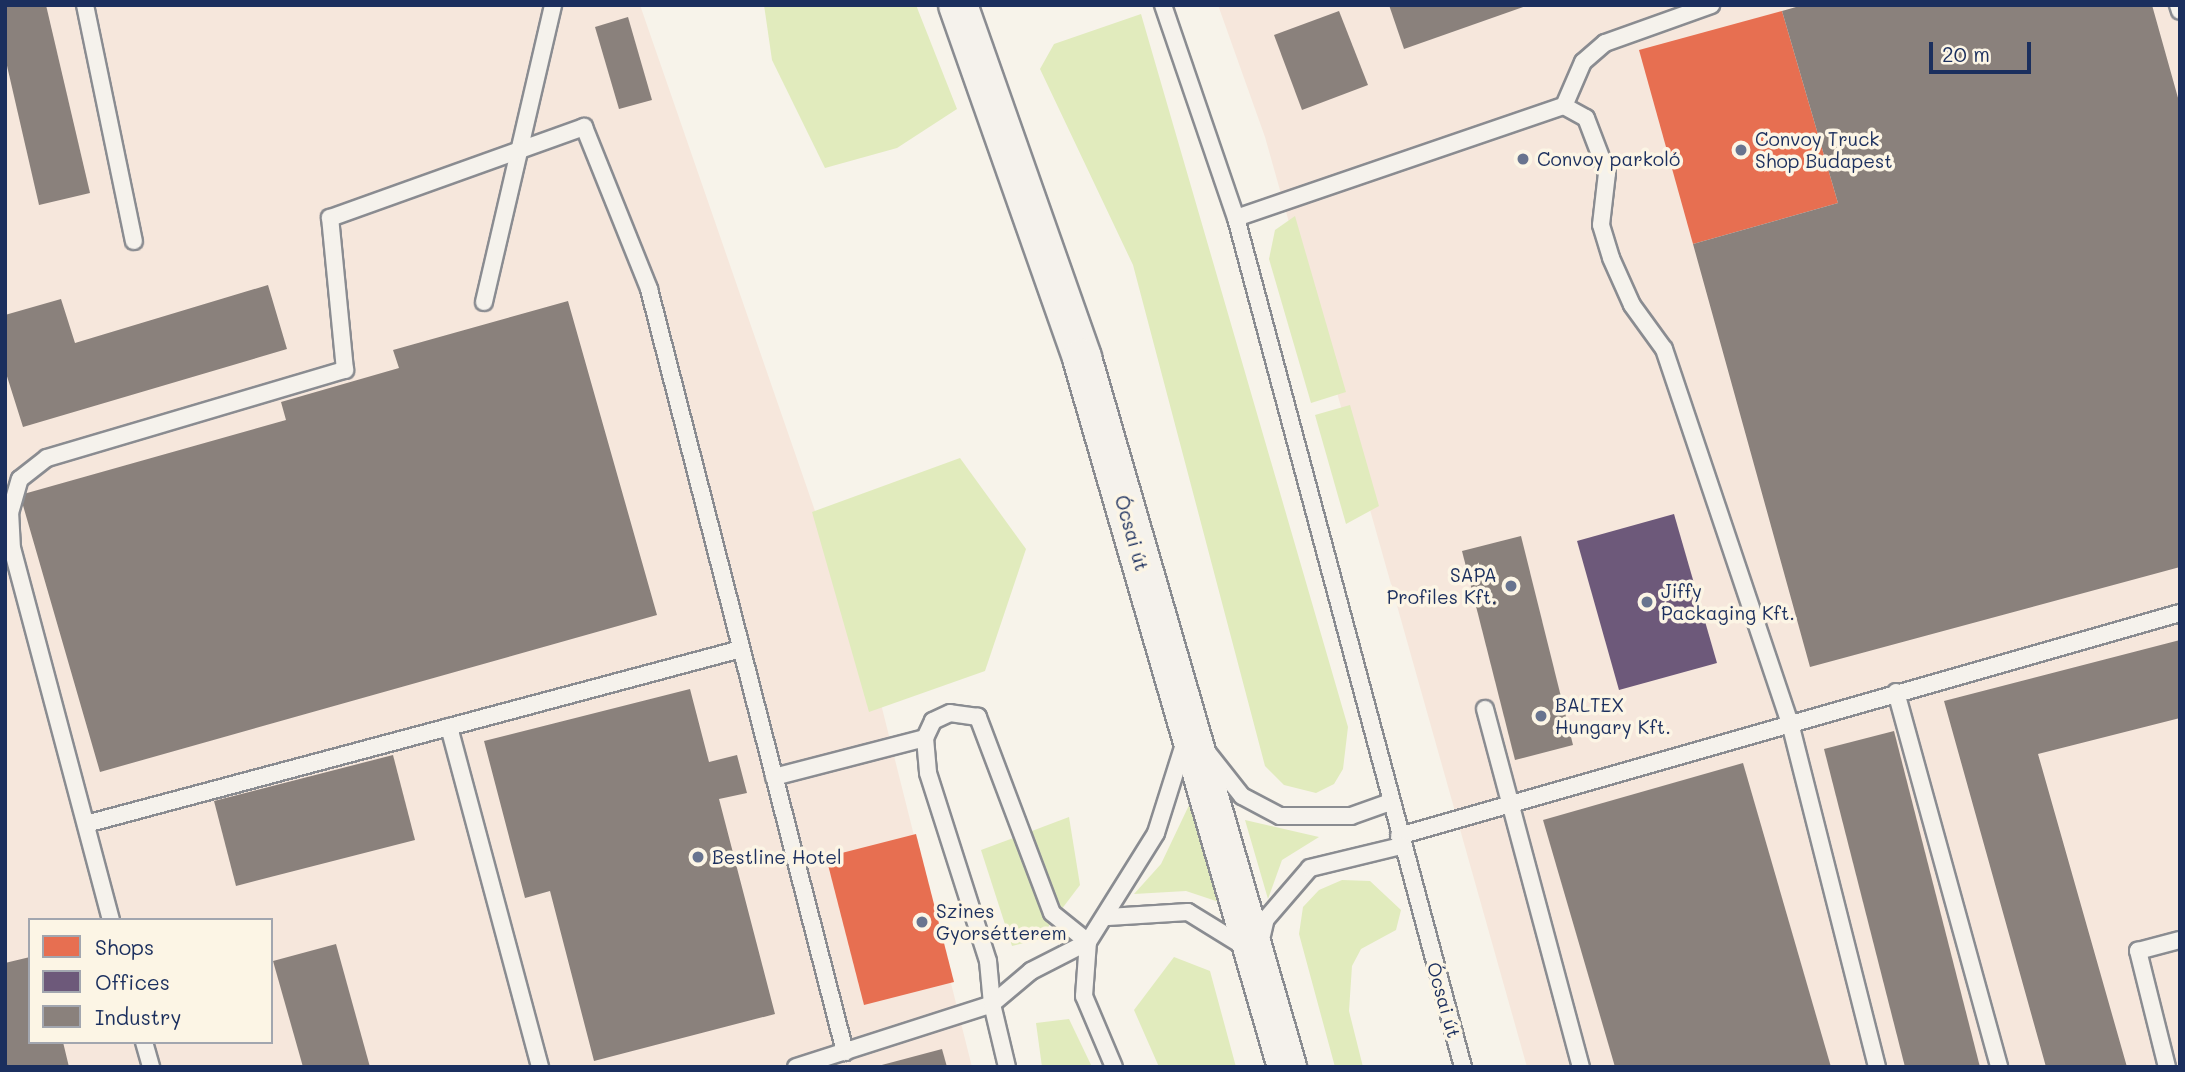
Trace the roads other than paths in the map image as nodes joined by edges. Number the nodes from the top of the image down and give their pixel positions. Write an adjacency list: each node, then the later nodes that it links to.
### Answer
1 (85, 5): 11 (lane)
2 (553, 5): 9 (lane)
3 (958, 5): 19 (main road, Ócsai út)
4 (1163, 5): 10 (lane, Ócsai út)
5 (1710, 5): 8 (lane)
6 (2178, 5): 7 (lane)
7 (2180, 11)
8 (1564, 106): 10 (lane); 17 (lane)
9 (519, 151): 12 (lane); 14 (lane); 24 (lane)
10 (1236, 218): 22 (lane, Ócsai út)
11 (134, 241)
12 (484, 302)
13 (2180, 613): 15 (lane)
14 (741, 649): 18 (lane); 21 (lane)
15 (1896, 692): 17 (lane); 43 (lane)
16 (1485, 709): 23 (lane)
17 (1790, 723): 23 (lane); 42 (lane)
18 (449, 727): 24 (lane); 35 (lane)
19 (1188, 729): 22 (lane); 26 (lane); 30 (main road, Ócsai út)
20 (925, 738): 21 (lane); 29 (lane); 31 (lane)
21 (774, 777): 33 (lane)
22 (1390, 802): 25 (lane, Ócsai út)
23 (1508, 804): 25 (lane); 41 (lane)
24 (86, 824): 27 (lane)
25 (1400, 841): 30 (lane); 40 (lane, Ócsai út)
26 (1108, 917): 29 (lane); 30 (lane)
27 (110, 918)
28 (2180, 940): 44 (lane)
29 (1088, 942): 31 (lane); 38 (lane)
30 (1257, 955): 39 (main road, Ócsai út)
31 (992, 1004): 33 (lane); 37 (lane)
32 (145, 1044): 34 (lane)
33 (845, 1052): 36 (lane)
34 (151, 1067)
35 (540, 1067)
36 (796, 1067)
37 (1007, 1067)
38 (1114, 1067)
39 (1287, 1067)
40 (1463, 1067)
41 (1581, 1067)
42 (1877, 1067)
43 (1999, 1067)
44 (2168, 1067)

